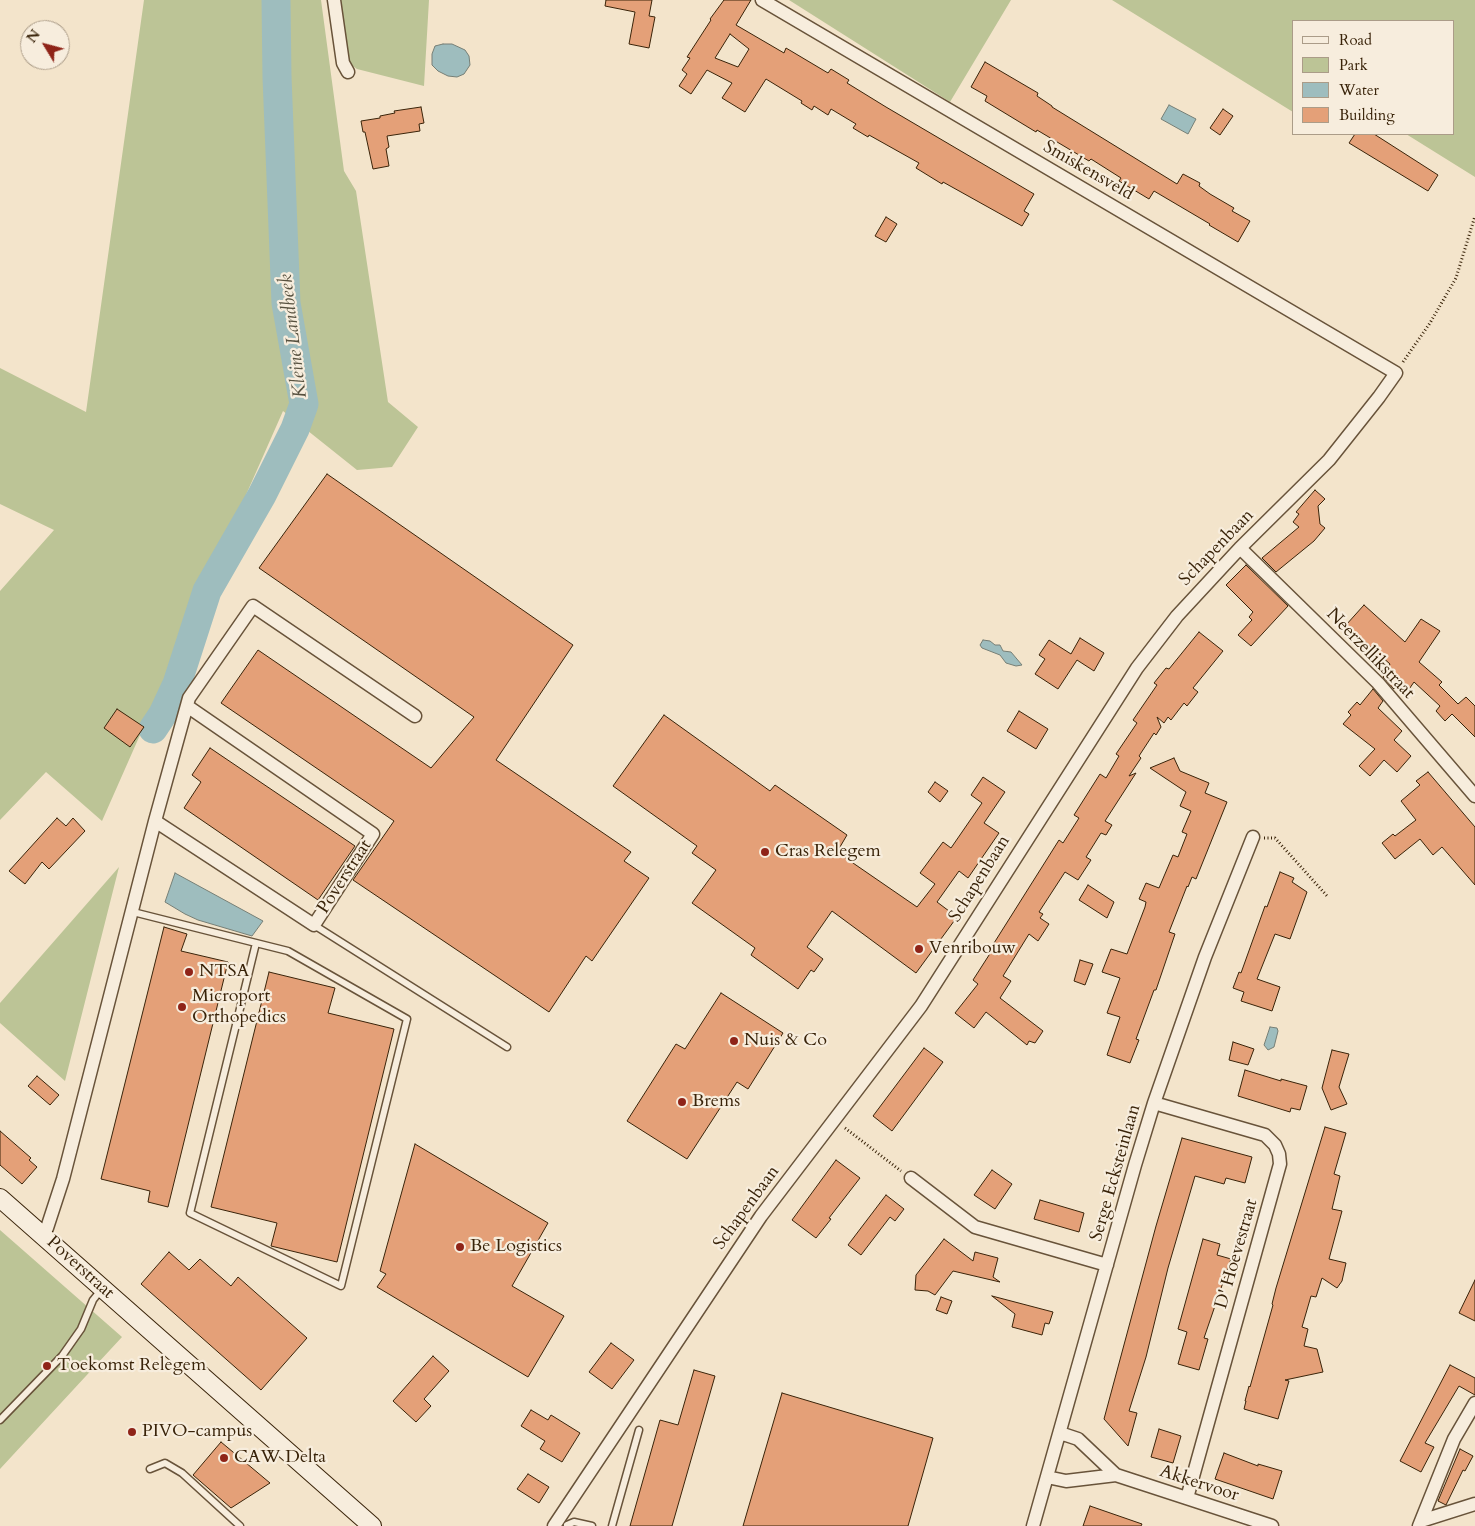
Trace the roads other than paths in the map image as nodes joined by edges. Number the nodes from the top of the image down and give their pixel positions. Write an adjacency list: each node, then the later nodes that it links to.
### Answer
1 (334, 0): 3 (street)
2 (762, 0): 4 (street, Smiskensveld)
3 (348, 72)
4 (1396, 373): 5 (street, Schapenbaan)
5 (1240, 548): 8 (street, Neerzellikstraat); 30 (street, Schapenbaan)
6 (187, 706): 7 (street, Poverstraat); 9 (street, Poverstraat); 12 (street, Poverstraat)
7 (415, 716)
8 (1472, 793)
9 (156, 821): 11 (street, Poverstraat); 12 (street, Poverstraat)
10 (1253, 837): 15 (street, Serge Ecksteinlaan)
11 (133, 912): 13 (lane); 18 (street, Poverstraat)
12 (314, 925): 14 (lane)
13 (256, 943): 13 (lane)
14 (508, 1047)
15 (1154, 1103): 19 (street, Serge Ecksteinlaan); 28 (street, D' Hoevestraat)
16 (911, 1178): 19 (street)
17 (0, 1198): 18 (street)
18 (42, 1235): 20 (street, Poverstraat)
19 (1107, 1265): 24 (street, Serge Ecksteinlaan)
20 (102, 1288): 22 (lane); 33 (street, Poverstraat)
21 (1475, 1403): 31 (street)
22 (0, 1420)
23 (639, 1430): 35 (lane)
24 (1060, 1433): 26 (street, Akkervoor); 27 (street, Serge Ecksteinlaan)
25 (150, 1469): 32 (lane)
26 (1116, 1475): 27 (street, Akkervoor); 28 (street, Akkervoor)
27 (1047, 1477): 36 (street, Serge Ecksteinlaan)
28 (1186, 1498): 37 (street, Akkervoor)
29 (1475, 1504): 31 (street)
30 (562, 1524): 34 (lane)
31 (1420, 1524)
32 (240, 1526)
33 (372, 1526)
34 (592, 1526)
35 (612, 1526)
36 (1033, 1526)
37 (1272, 1526)

